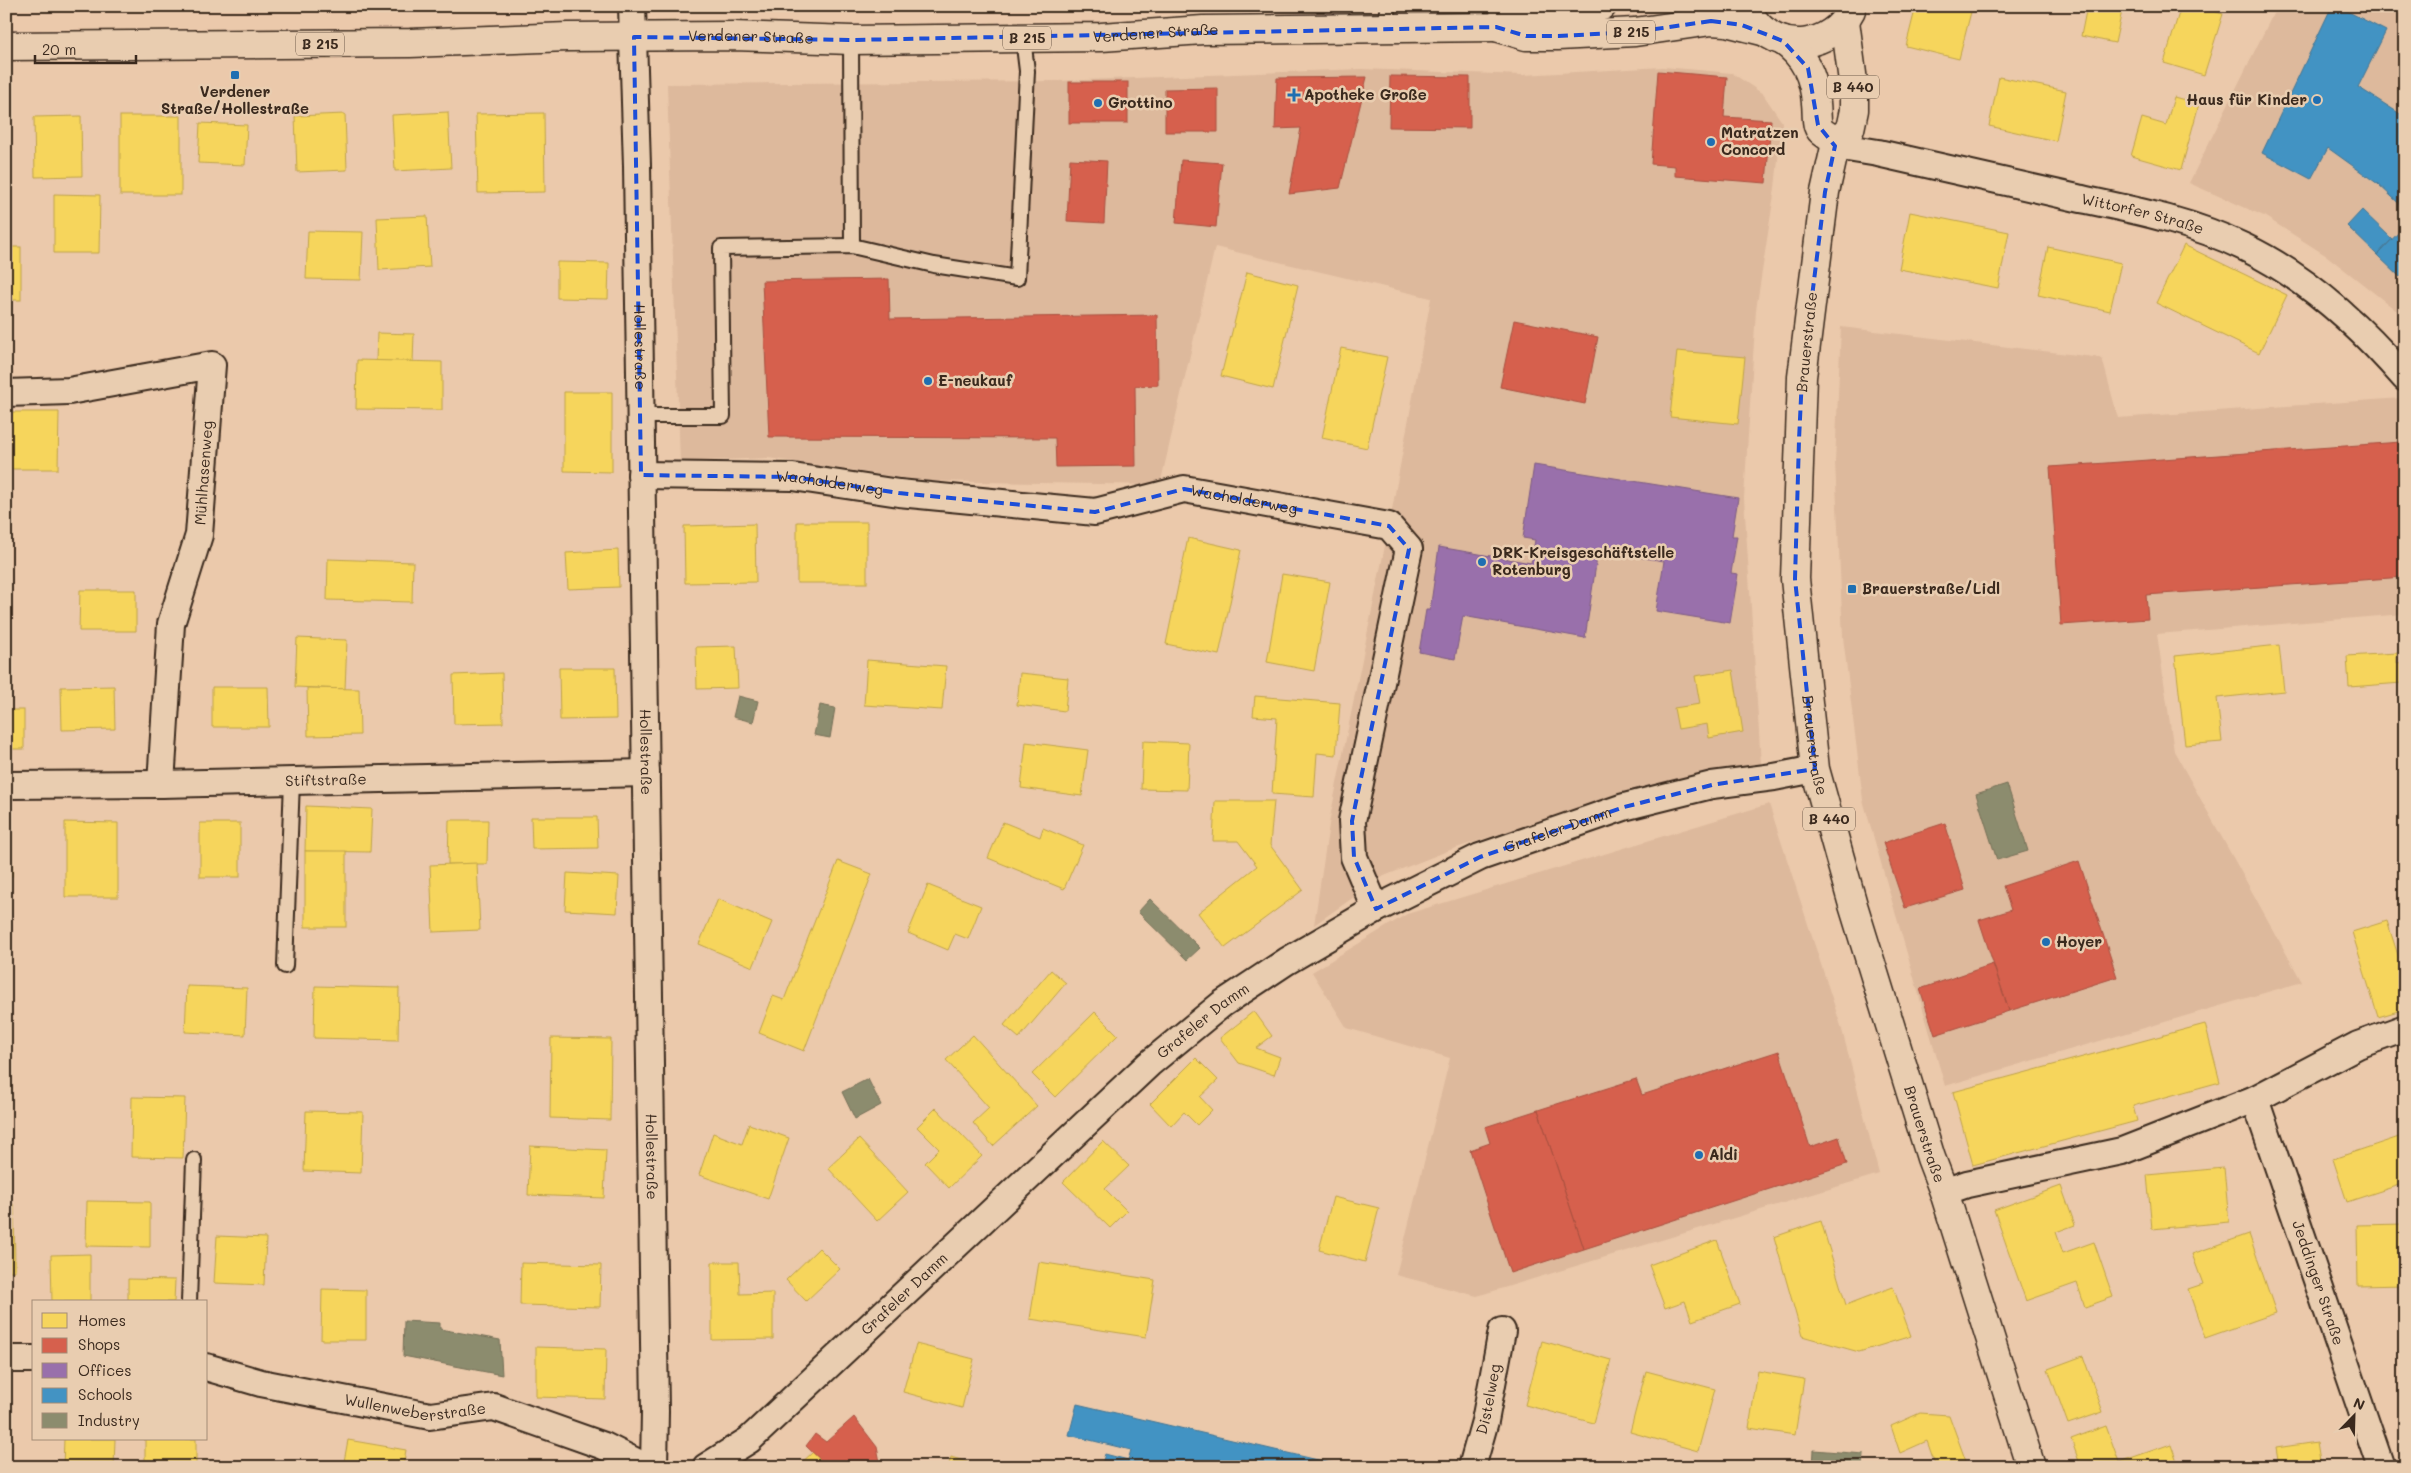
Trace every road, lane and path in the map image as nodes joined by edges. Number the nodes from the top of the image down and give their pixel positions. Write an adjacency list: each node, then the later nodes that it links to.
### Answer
1 (632, 6): 8 (street, Hollestraße)
2 (1602, 6): 6 (main road, Verdener Straße / B 215)
3 (1747, 6): 7 (main road)
4 (1849, 14): 7 (main road, Verdener Straße); 12 (main road, Brauerstraße / B 440)
5 (1387, 17): 6 (main road, Verdener Straße / B 215); 9 (main road, Verdener Straße / B 215)
6 (1497, 17): 7 (main road, Verdener Straße / B 215)
7 (1774, 36): 12 (main road, B 440)
8 (634, 37): 10 (main road, Verdener Straße / B 215); 11 (main road, Verdener Straße / B 215); 16 (street, Hollestraße)
9 (1023, 38): 10 (main road, Verdener Straße / B 215); 13 (lane)
10 (851, 40): 13 (lane)
11 (6, 46)
12 (1835, 146): 14 (street, Wittorfer Straße); 18 (main road, Brauerstraße / B 440)
13 (852, 246): 16 (lane)
14 (2405, 378)
15 (6, 394): 21 (street, Mühlhasenweg)
16 (640, 416): 17 (street, Hollestraße)
17 (641, 475): 19 (street, Hollestraße); 23 (street, Wacholderweg)
18 (1815, 769): 23 (street, Grafeler Damm); 28 (main road, Brauerstraße / B 440)
19 (646, 773): 20 (street, Stiftstraße); 35 (street, Hollestraße)
20 (292, 781): 21 (street, Stiftstraße); 24 (lane)
21 (161, 784): 22 (street, Stiftstraße)
22 (6, 785)
23 (1376, 909): 36 (street, Grafeler Damm)
24 (285, 966)
25 (2405, 1028): 26 (street)
26 (2255, 1099): 28 (street); 39 (street, Jeddinger Straße)
27 (194, 1160): 29 (lane)
28 (1944, 1192): 38 (main road, Brauerstraße / B 440)
29 (189, 1300)
30 (1502, 1332): 37 (street, Distelweg)
31 (6, 1359): 32 (street)
32 (32, 1359)
33 (208, 1368): 34 (street, Wullenweberstraße)
34 (646, 1467)
35 (654, 1467)
36 (706, 1467)
37 (1472, 1467)
38 (2031, 1467)
39 (2381, 1467)

